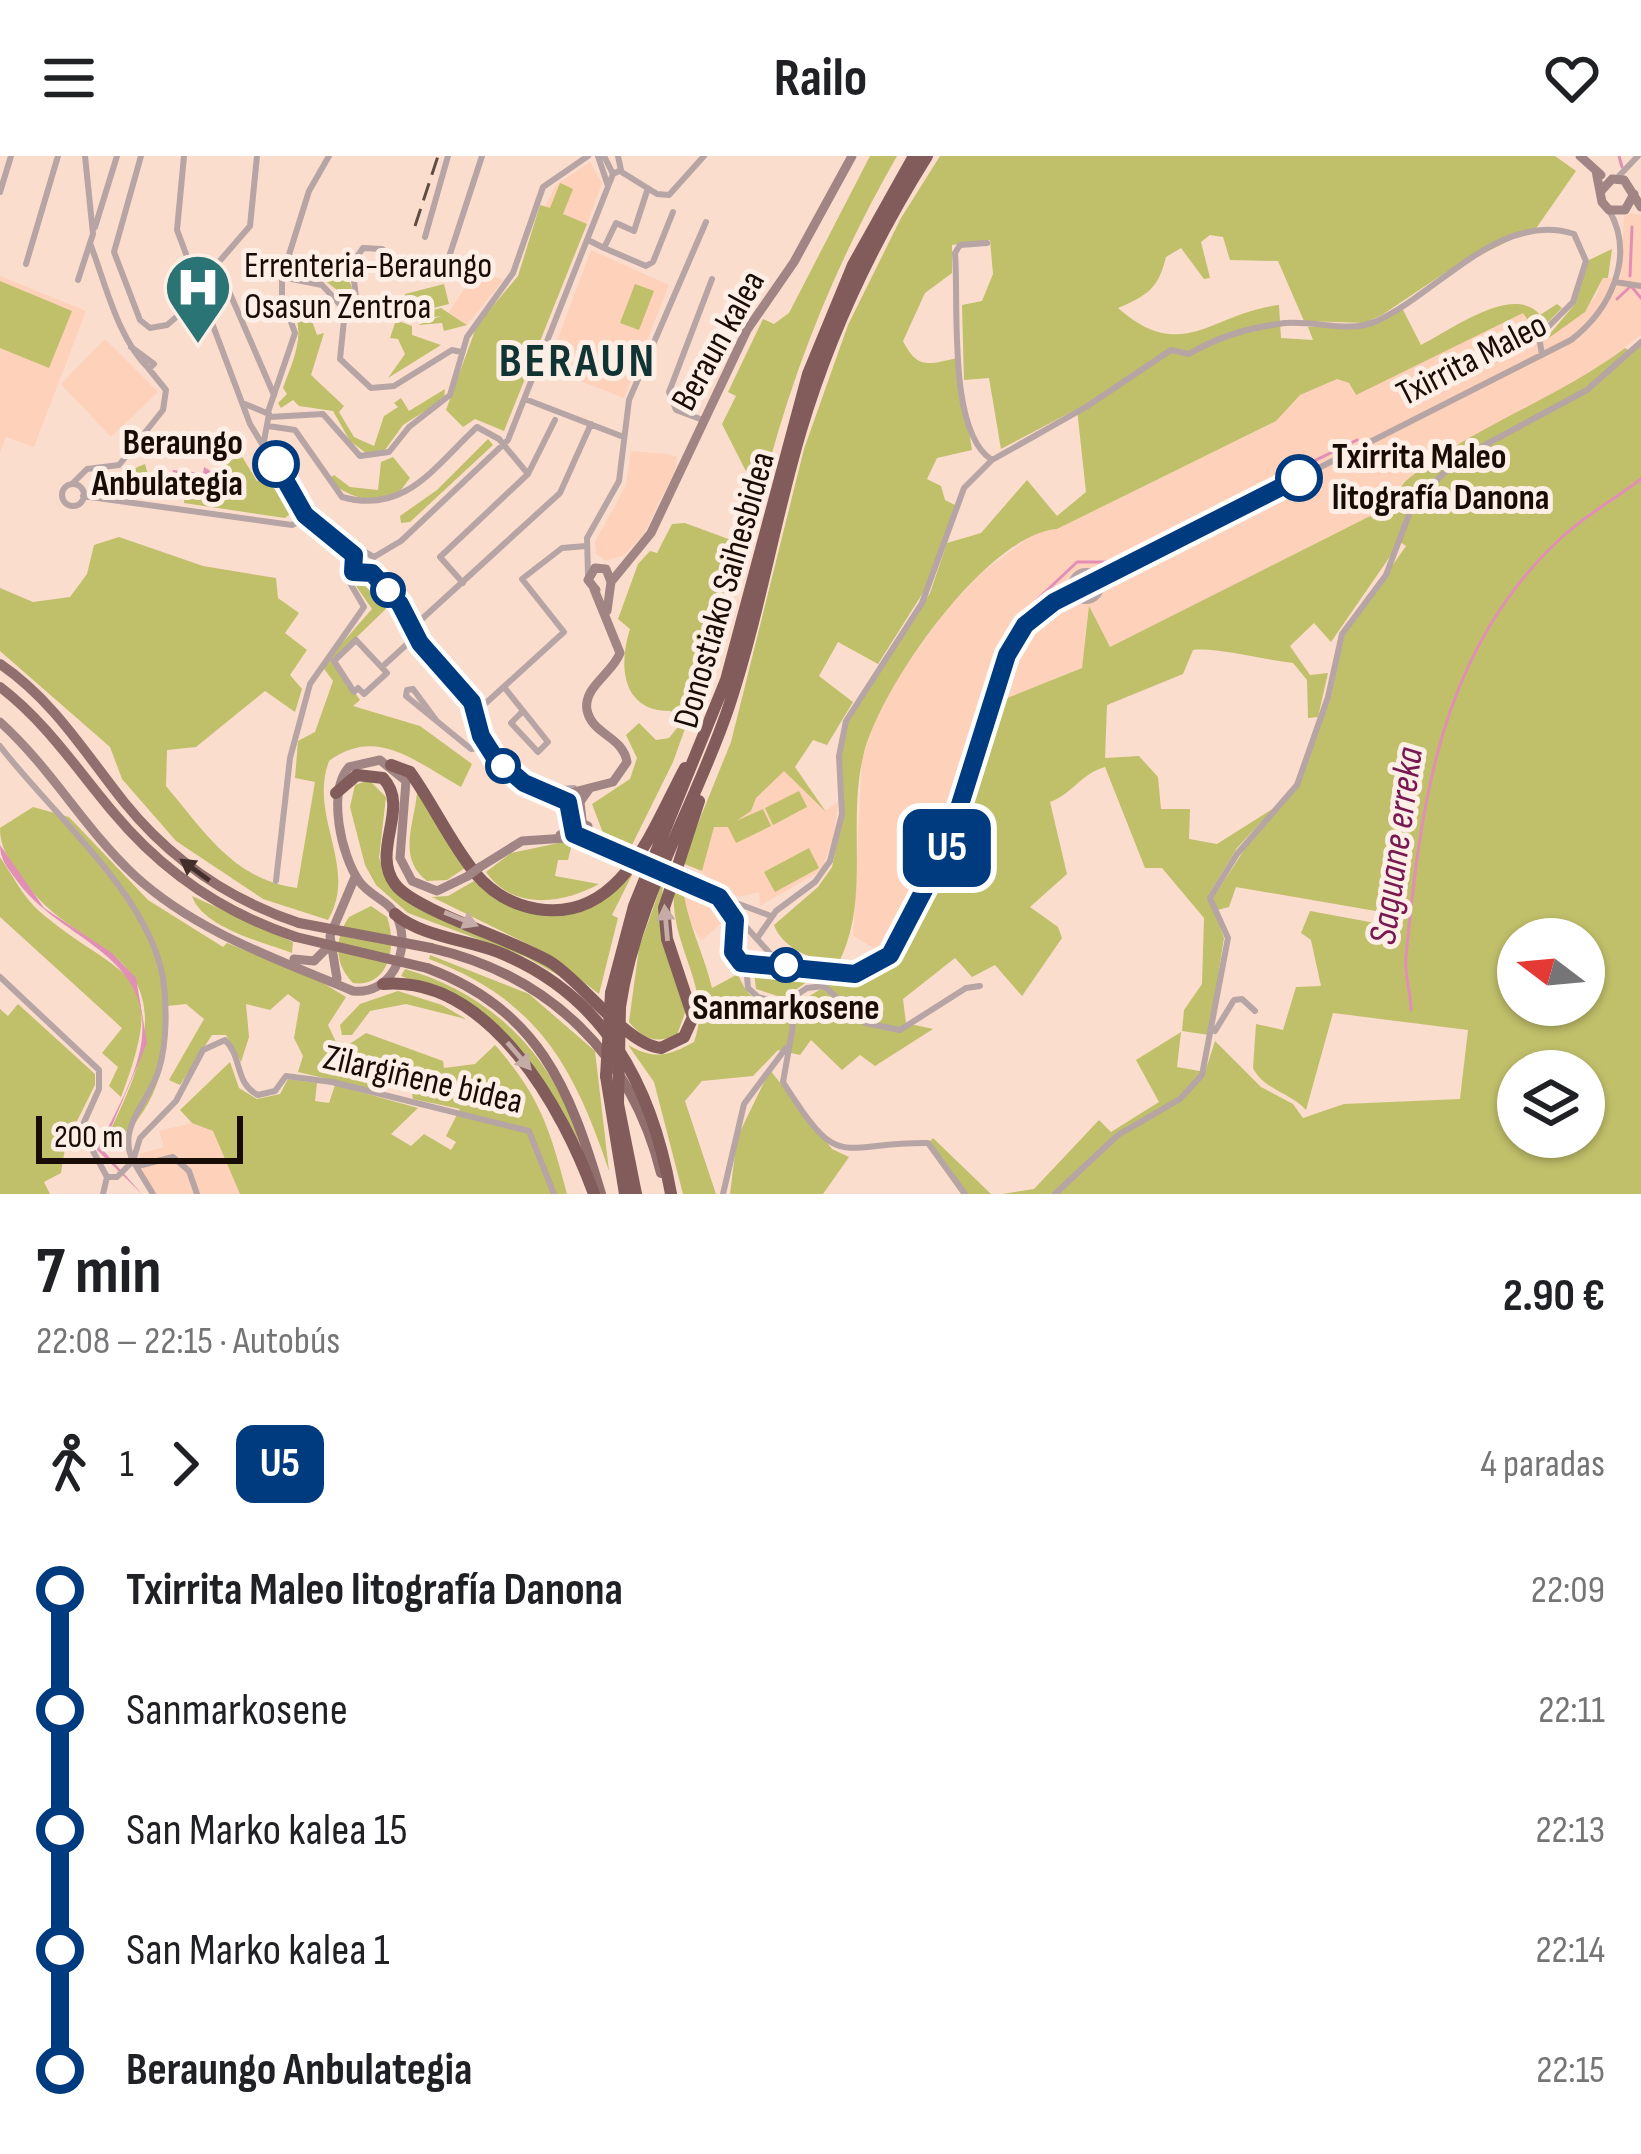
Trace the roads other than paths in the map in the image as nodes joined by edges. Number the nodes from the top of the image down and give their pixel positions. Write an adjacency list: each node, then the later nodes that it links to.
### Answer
1 (11, 156): 28 (street)
2 (58, 156): 41 (street)
3 (85, 156): 37 (street)
4 (117, 156): 37 (street)
5 (141, 156): 49 (street)
6 (184, 156): 47 (street)
7 (257, 156): 42 (street)
8 (329, 156): 43 (street)
9 (448, 156): 36 (street)
10 (482, 156): 50 (street)
11 (588, 156): 52 (street)
12 (601, 156): 21 (street); 23 (street)
13 (618, 156): 23 (street)
14 (704, 156): 25 (street)
15 (852, 156): 59 (street, Beraun kalea)
16 (914, 156): 97 (highway, Donostiako Saihesbidea)
17 (927, 156): 93 (highway, Donostiako Saihesbidea)
18 (1580, 156): 22 (street)
19 (1638, 156): 20 (street)
20 (1631, 168): 24 (street); 26 (street)
21 (602, 172): 23 (street); 27 (street)
22 (1596, 172): 24 (street); 29 (street)
23 (616, 173): 25 (street); 27 (street)
24 (1614, 178): 26 (street); 29 (street)
25 (648, 188): 40 (street)
26 (1632, 189): 30 (street); 32 (street)
27 (608, 190): 38 (street)
28 (0, 191)
29 (1600, 191): 31 (street)
30 (1641, 208): 32 (street)
31 (1609, 210): 32 (street); 35 (street)
32 (1625, 210): 35 (street)
33 (673, 212): 40 (street)
34 (706, 222): 62 (street)
35 (1617, 226): 46 (street)
36 (425, 237)
37 (91, 239): 45 (street); 67 (street)
38 (588, 240): 40 (street); 55 (street)
39 (987, 243): 65 (street)
40 (604, 248)
41 (26, 264)
42 (218, 266): 47 (street); 54 (street)
43 (282, 277): 50 (street); 54 (street)
44 (712, 279): 59 (street)
45 (78, 280)
46 (1615, 282): 48 (street); 53 (street, Txirrita Maleo)
47 (197, 286): 49 (street)
48 (1641, 286)
49 (201, 296): 56 (street)
50 (345, 310): 52 (street)
51 (1641, 342): 126 (street)
52 (461, 352): 57 (street)
53 (1542, 355): 65 (street); 79 (street, Txirrita Maleo)
54 (272, 398): 57 (street)
55 (525, 399): 61 (street); 64 (street)
56 (244, 404): 57 (street); 60 (street)
57 (265, 417): 60 (street); 60 (street); 63 (street); 64 (street)
58 (555, 420): 66 (street)
59 (704, 421): 71 (street, Beraun kalea)
60 (251, 424): 63 (street)
61 (591, 424): 62 (street); 80 (street)
62 (621, 436): 70 (street)
63 (264, 444): 69 (street)
64 (505, 446): 66 (street); 74 (street)
65 (992, 460): 112 (street)
66 (528, 474): 80 (street)
67 (73, 484): 68 (street); 68 (street)
68 (83, 496): 69 (street)
69 (308, 518): 72 (street)
70 (586, 546): 73 (street); 89 (street)
71 (635, 552): 75 (street); 81 (street, Beraun kalea)
72 (354, 555): 74 (street); 76 (street)
73 (589, 556): 75 (street); 78 (street)
74 (374, 557): 77 (street)
75 (603, 567): 78 (street); 81 (street)
76 (353, 572): 77 (street); 107 (street)
77 (372, 573): 85 (street)
78 (588, 575): 82 (street)
79 (1099, 579): 83 (street, Txirrita Maleo); 83 (street); 83 (street)
80 (463, 583): 85 (street)
81 (611, 583): 82 (street); 84 (street)
82 (594, 589): 84 (street)
83 (1072, 592): 117 (street, Txirrita Maleo)
84 (608, 611): 101 (street)
85 (414, 632): 87 (street); 90 (street)
86 (0, 664): 137 (main road, one-way to 86, bridge)
87 (382, 668): 87 (street)
88 (0, 687): 134 (main road, bridge)
89 (504, 687): 91 (street); 92 (street)
90 (472, 702): 91 (street); 96 (street)
91 (486, 704): 96 (street)
92 (521, 712): 92 (street)
93 (727, 712): 103 (highway, one-way to 93); 136 (highway, Donostiako Saihesbidea, bridge)
94 (0, 718): 118 (street)
95 (436, 720): 95 (street); 99 (street)
96 (478, 724): 99 (street)
97 (707, 734): 100 (highway); 135 (highway, Donostiako Saihesbidea, bridge)
98 (0, 746): 128 (street)
99 (487, 747): 102 (street)
100 (391, 765): 103 (street); 105 (street, bridge)
101 (585, 788): 102 (street); 104 (street); 105 (street)
102 (542, 790): 104 (street)
103 (336, 793): 106 (street)
104 (568, 802): 105 (street)
105 (580, 826): 108 (street, bridge)
106 (355, 875): 109 (street); 110 (street)
107 (276, 881)
108 (719, 897): 112 (street); 113 (street)
109 (377, 898): 110 (street); 111 (street)
110 (346, 907): 116 (street)
111 (395, 914): 121 (street); 137 (highway)
112 (771, 916): 114 (street)
113 (735, 920): 114 (street); 115 (street)
114 (758, 939): 115 (street); 117 (street); 119 (street)
115 (734, 944): 119 (street)
116 (329, 946): 118 (street); 123 (street)
117 (780, 963): 119 (street, Txirrita Maleo)
118 (301, 964): 123 (street)
119 (750, 964): 124 (street)
120 (0, 977): 129 (street)
121 (383, 985): 123 (street); 134 (highway, one-way to 134)
122 (980, 986): 124 (street)
123 (345, 987)
124 (783, 1004): 127 (street)
125 (1255, 1011): 126 (street)
126 (1214, 1034): 140 (street)
127 (788, 1045): 138 (street); 139 (street)
128 (136, 1164): 129 (street); 131 (street); 132 (street); 133 (street, Zilargiñene bidea)
129 (107, 1177): 130 (street)
130 (103, 1194)
131 (153, 1194)
132 (197, 1194)
133 (554, 1194)
134 (598, 1194)
135 (625, 1194)
136 (636, 1194)
137 (668, 1194)
138 (723, 1194)
139 (965, 1194)
140 (1054, 1194)

